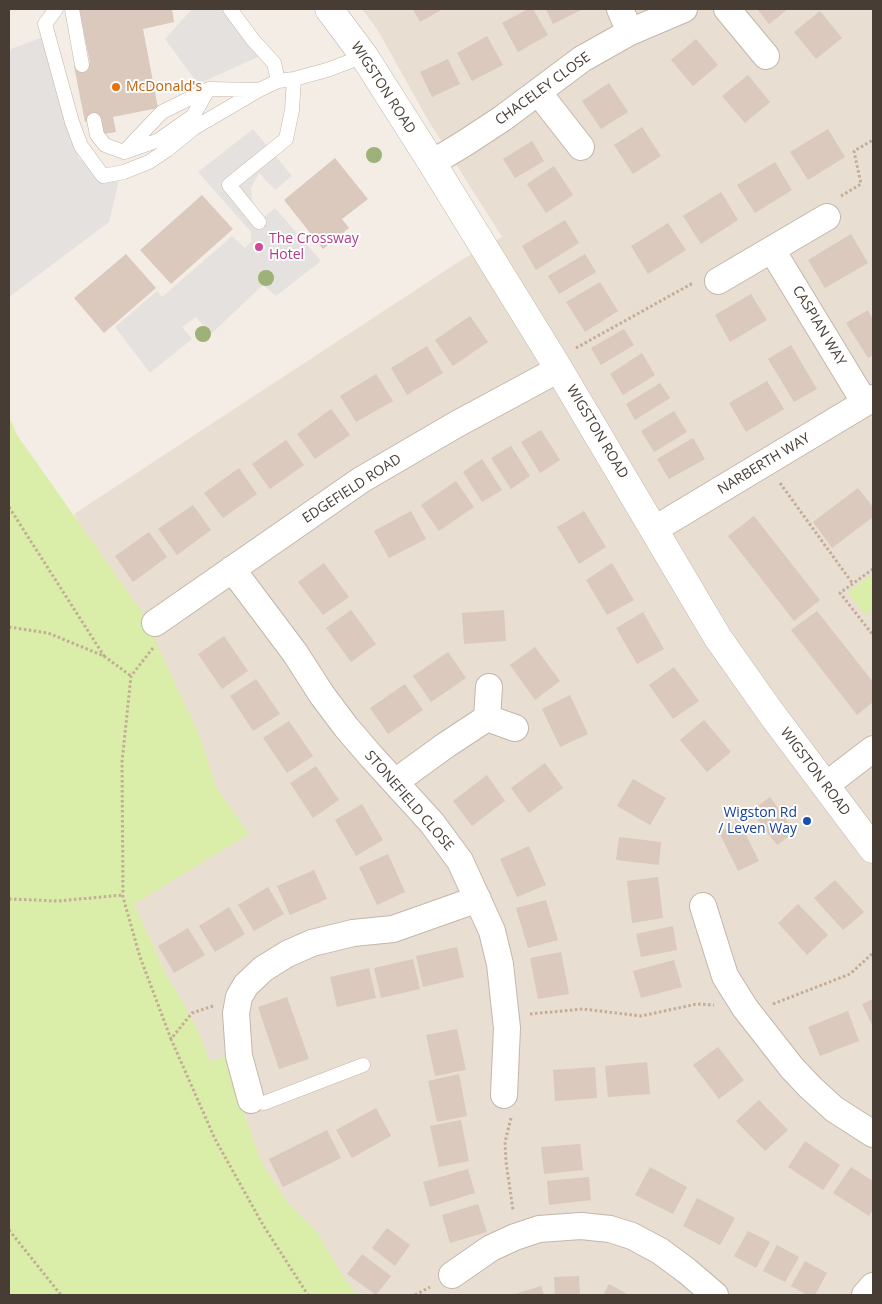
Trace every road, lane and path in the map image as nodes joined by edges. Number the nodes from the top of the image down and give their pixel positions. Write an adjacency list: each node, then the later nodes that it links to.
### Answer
1 (56, 9): 15 (lane)
2 (72, 9): 11 (lane)
3 (230, 9): 13 (lane)
4 (328, 9): 9 (street, WIGSTON ROAD)
5 (620, 9): 8 (street)
6 (684, 9): 8 (street, CHACELEY CLOSE)
7 (727, 9): 10 (street)
8 (630, 32): 16 (street, CHACELEY CLOSE)
9 (364, 56): 12 (lane); 21 (street, WIGSTON ROAD)
10 (766, 56)
11 (82, 65)
12 (294, 79): 13 (lane); 23 (lane)
13 (278, 81): 15 (lane)
14 (209, 89): 15 (lane); 20 (lane); 20 (lane)
15 (259, 90)
16 (538, 92): 19 (street); 21 (street, CHACELEY CLOSE)
17 (94, 120): 20 (lane)
18 (873, 140): 22 (path)
19 (581, 147)
20 (124, 152)
21 (432, 163): 26 (street, WIGSTON ROAD)
22 (826, 217): 24 (street)
23 (259, 222)
24 (772, 250): 25 (street); 27 (street, CASPIAN WAY)
25 (718, 281): 26 (path)
26 (556, 365): 30 (street, WIGSTON ROAD); 31 (street, EDGEFIELD ROAD)
27 (869, 401): 28 (street, NARBERTH WAY)
28 (766, 463): 30 (street, NARBERTH WAY); 33 (path)
29 (9, 507): 37 (path)
30 (655, 529): 44 (street, WIGSTON ROAD)
31 (232, 569): 34 (street, EDGEFIELD ROAD); 43 (street, STONEFIELD CLOSE)
32 (873, 569): 33 (path)
33 (853, 584): 36 (path)
34 (156, 623): 38 (path)
35 (9, 627): 37 (path)
36 (873, 635)
37 (104, 656): 38 (path)
38 (131, 676): 46 (path)
39 (489, 687): 40 (street)
40 (487, 718): 41 (street); 43 (street)
41 (515, 728)
42 (873, 749): 44 (street)
43 (395, 782): 48 (street, STONEFIELD CLOSE)
44 (826, 786): 45 (street, WIGSTON ROAD)
45 (873, 849)
46 (123, 895): 47 (path); 54 (path)
47 (9, 899)
48 (478, 899): 51 (street); 53 (street, STONEFIELD CLOSE)
49 (703, 906): 52 (street)
50 (873, 953): 52 (path)
51 (239, 997): 54 (path); 57 (street)
52 (745, 1008): 53 (path); 58 (street)
53 (506, 1015): 56 (street, STONEFIELD CLOSE)
54 (171, 1039): 64 (path)
55 (363, 1065): 57 (lane)
56 (504, 1095): 60 (path)
57 (252, 1100)
58 (873, 1134)
59 (9, 1230): 63 (path)
60 (520, 1235): 61 (street); 65 (street)
61 (452, 1275)
62 (873, 1286): 66 (street)
63 (60, 1295)
64 (308, 1295)
65 (715, 1295)
66 (865, 1295)

